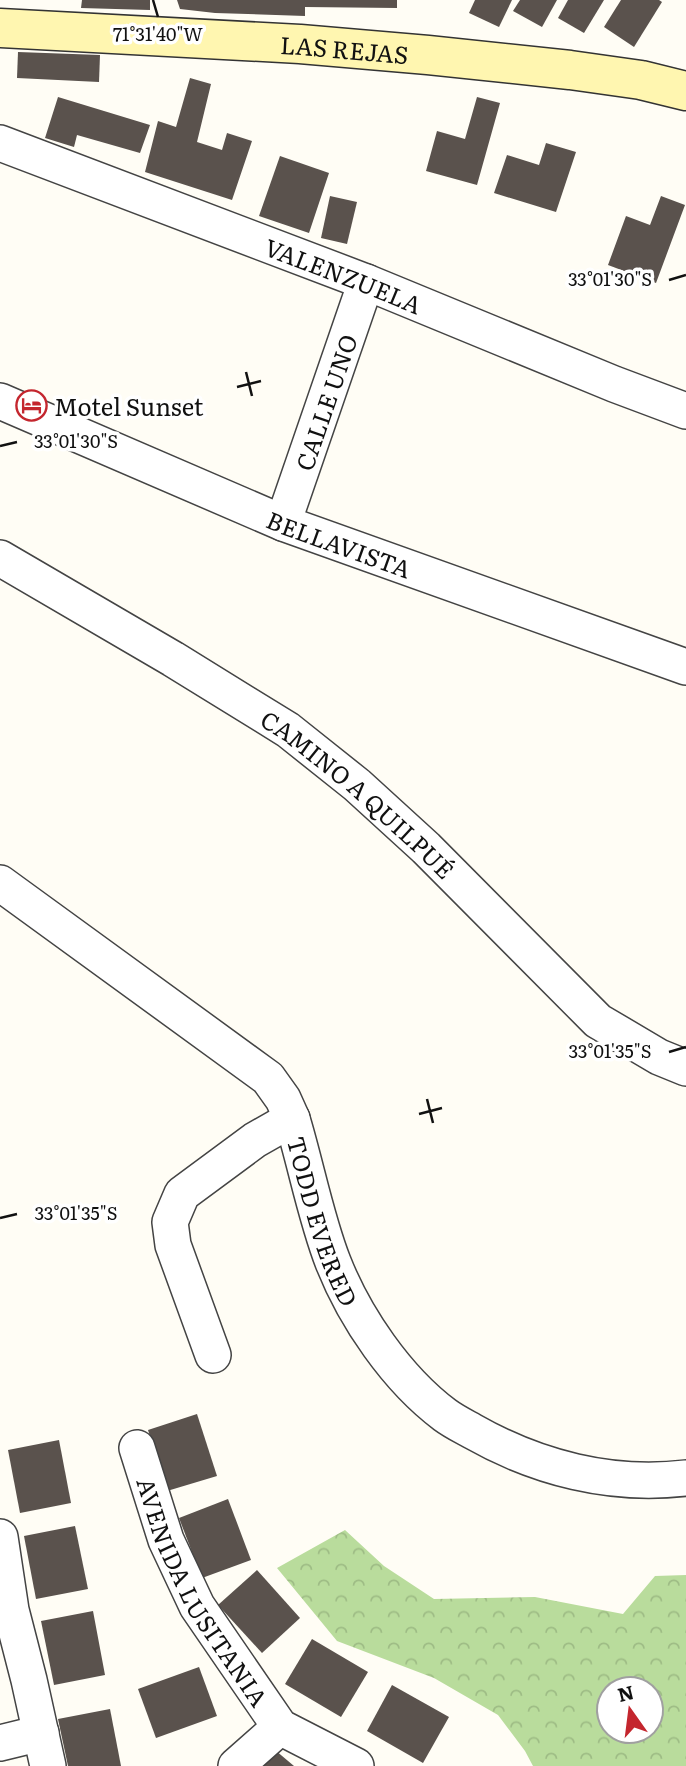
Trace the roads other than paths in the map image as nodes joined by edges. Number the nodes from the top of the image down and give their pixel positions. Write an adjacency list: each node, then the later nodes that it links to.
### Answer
1 (0, 28): 2 (street, LAS REJAS)
2 (686, 91)
3 (0, 143): 4 (street, VALENZUELA)
4 (366, 282): 6 (street, VALENZUELA); 7 (street, CALLE UNO)
5 (0, 401): 7 (street, BELLAVISTA)
6 (686, 411)
7 (283, 523): 9 (street, BELLAVISTA)
8 (0, 558): 11 (street, CAMINO A QUILPUÉ)
9 (686, 667)
10 (0, 883): 12 (street, TODD EVERED)
11 (686, 1068)
12 (292, 1119): 13 (street); 15 (street, TODD EVERED)
13 (213, 1355)
14 (137, 1448): 18 (street, AVENIDA LUSITANIA)
15 (686, 1478)
16 (0, 1537): 17 (street)
17 (5, 1611): 20 (street)
18 (280, 1727): 21 (street, AVENIDA LUSITANIA); 22 (street, AVENIDA LUSITANIA)
19 (0, 1743): 20 (street)
20 (44, 1749)
21 (236, 1766)
22 (356, 1766)

